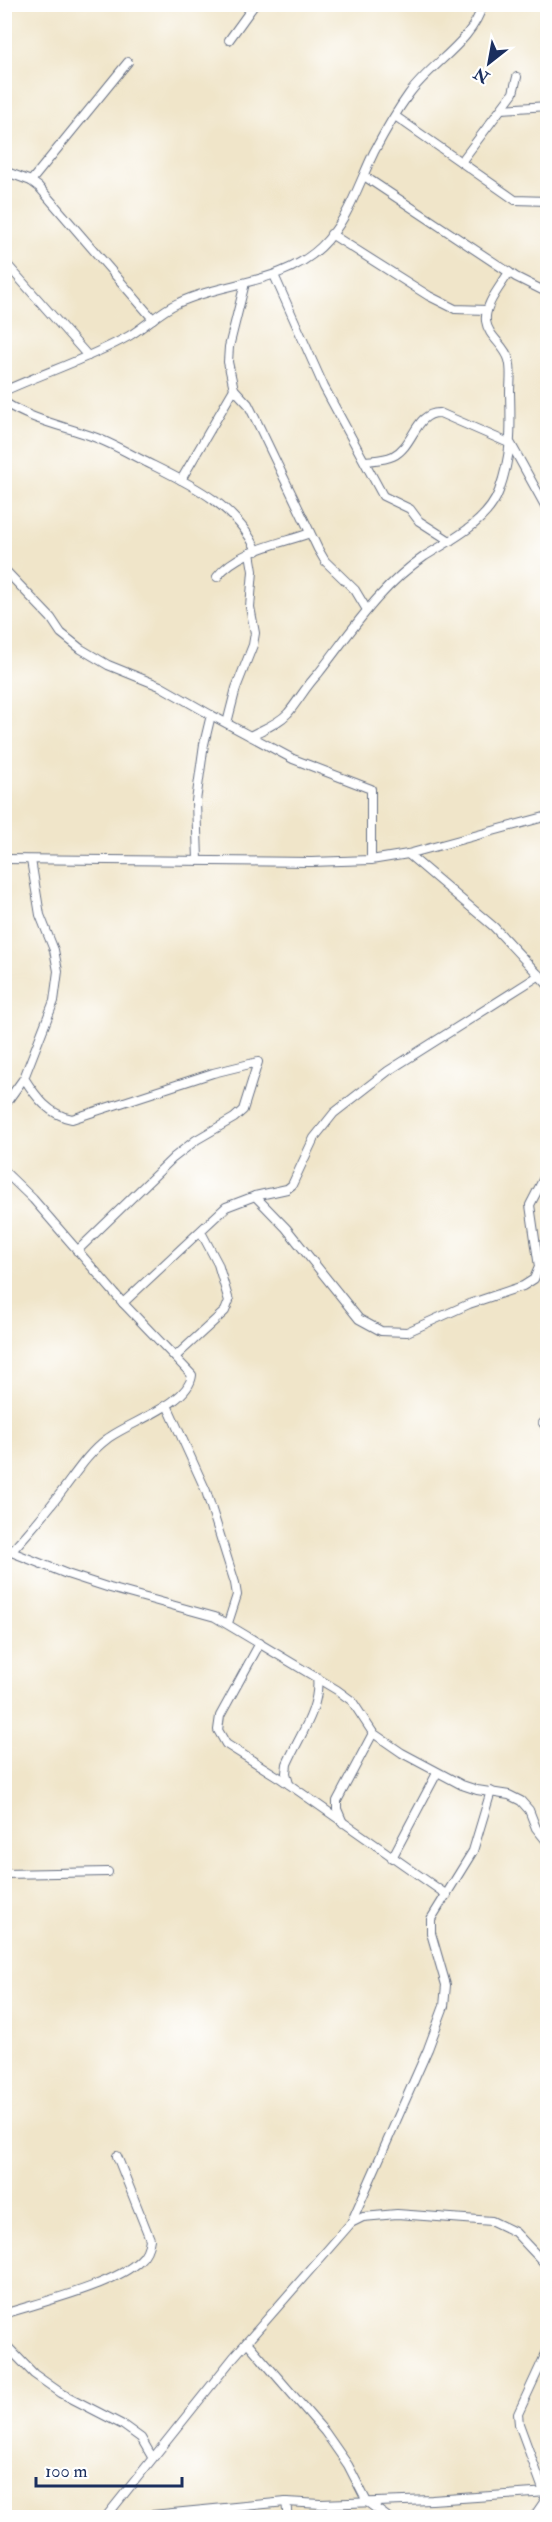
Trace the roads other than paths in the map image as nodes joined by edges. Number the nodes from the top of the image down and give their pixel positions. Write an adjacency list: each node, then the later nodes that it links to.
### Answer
1 (255, 4): 3 (street)
2 (483, 4): 8 (street)
3 (229, 40)
4 (128, 62): 12 (street)
5 (517, 77): 7 (street)
6 (548, 106): 7 (street)
7 (502, 109): 9 (street)
8 (395, 116): 9 (street); 11 (street)
9 (461, 162): 13 (street)
10 (4, 171): 12 (street)
11 (364, 176): 14 (street); 16 (street)
12 (31, 181): 21 (street)
13 (548, 201)
14 (331, 234): 17 (street); 20 (street)
15 (4, 261): 22 (street)
16 (509, 272): 19 (street); 20 (street)
17 (274, 275): 18 (street); 27 (street)
18 (245, 284): 21 (street); 23 (street)
19 (548, 293)
20 (487, 310): 26 (street)
21 (153, 319): 22 (street)
22 (88, 356): 24 (street)
23 (234, 389): 28 (street); 32 (street)
24 (4, 391)
25 (4, 402): 28 (street)
26 (512, 444): 27 (street); 30 (street); 33 (street)
27 (365, 460): 33 (street)
28 (181, 480): 34 (street)
29 (548, 489): 30 (street)
30 (539, 494): 31 (street)
31 (548, 511)
32 (310, 533): 34 (street); 37 (street)
33 (450, 541): 37 (street)
34 (254, 552): 36 (street); 39 (street)
35 (4, 570): 38 (street)
36 (218, 577)
37 (367, 610): 40 (street)
38 (211, 716): 39 (street); 45 (street)
39 (227, 723): 40 (street)
40 (250, 736): 46 (street)
41 (548, 816): 42 (street)
42 (408, 854): 46 (street); 47 (street)
43 (4, 859): 44 (street)
44 (31, 860): 45 (street); 49 (street)
45 (198, 860): 46 (street)
46 (371, 860)
47 (540, 975): 48 (street); 53 (street)
48 (548, 985)
49 (24, 1078): 50 (street); 55 (street)
50 (4, 1106)
51 (548, 1170): 53 (street)
52 (4, 1171): 55 (street)
53 (255, 1196): 54 (street)
54 (201, 1232): 56 (street); 57 (street)
55 (77, 1251): 56 (street)
56 (123, 1303): 57 (street)
57 (175, 1357): 58 (street)
58 (167, 1405): 59 (street); 60 (street)
59 (8, 1550): 60 (street)
60 (228, 1623): 61 (street)
61 (260, 1643): 62 (street); 65 (street)
62 (317, 1677): 63 (street); 65 (street)
63 (374, 1733): 64 (street); 67 (street)
64 (437, 1773): 66 (street); 69 (street)
65 (289, 1784): 67 (street)
66 (491, 1791): 68 (street); 72 (street)
67 (343, 1824): 69 (street)
68 (548, 1843)
69 (392, 1858): 72 (street)
70 (108, 1872): 71 (street)
71 (4, 1874)
72 (447, 1895): 74 (street)
73 (117, 2156): 76 (street)
74 (351, 2223): 75 (street); 77 (street)
75 (548, 2266)
76 (4, 2314)
77 (247, 2342): 80 (street); 83 (street)
78 (4, 2343): 80 (street)
79 (548, 2349): 81 (street)
80 (152, 2457): 84 (street)
81 (546, 2493): 83 (street); 88 (street)
82 (286, 2502): 83 (street); 85 (street); 86 (street)
83 (367, 2502): 87 (street)
84 (105, 2517)
85 (122, 2517)
86 (288, 2517)
87 (389, 2517)
88 (533, 2517)

